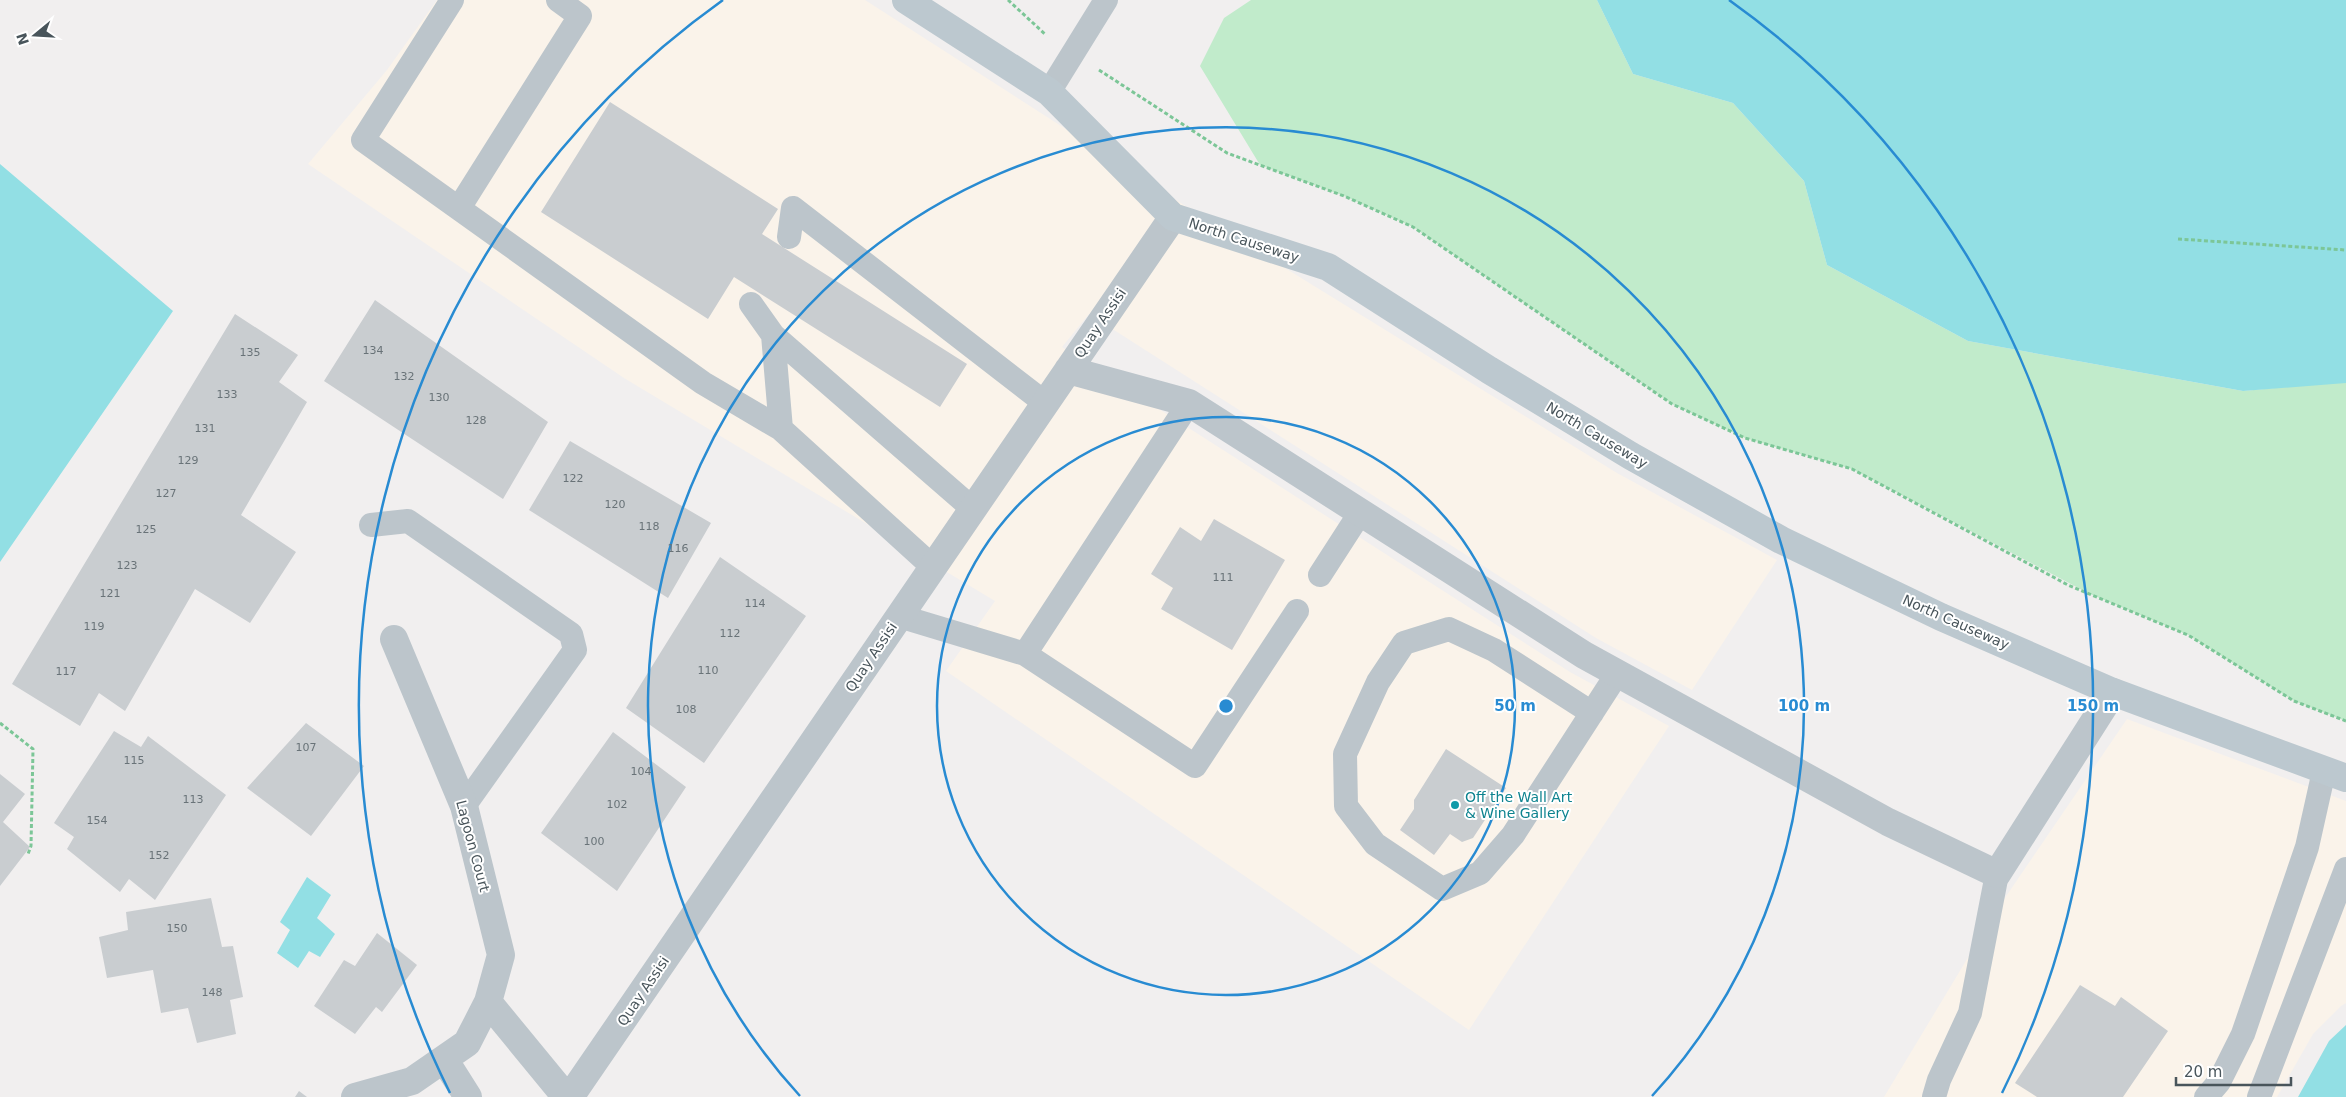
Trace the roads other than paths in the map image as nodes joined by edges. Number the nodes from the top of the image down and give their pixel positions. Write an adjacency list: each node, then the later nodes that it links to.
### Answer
1 (452, 0): 6 (lane)
2 (558, 0): 6 (lane)
3 (906, 0): 5 (main road, North Causeway)
4 (1106, 0): 5 (lane)
5 (1049, 92): 7 (main road, North Causeway)
6 (459, 208): 14 (lane)
7 (1172, 217): 11 (street, Quay Assisi); 25 (main road, North Causeway)
8 (788, 237): 12 (lane)
9 (751, 304): 10 (lane)
10 (773, 335): 14 (lane); 15 (lane)
11 (1068, 370): 12 (street, Quay Assisi); 13 (street)
12 (1045, 403): 15 (street, Quay Assisi)
13 (1190, 404): 16 (street); 23 (lane)
14 (781, 429): 18 (lane)
15 (973, 509): 18 (street, Quay Assisi)
16 (1360, 513): 19 (lane); 24 (street)
17 (371, 525): 28 (lane)
18 (933, 567): 21 (street, Quay Assisi)
19 (1320, 574)
20 (1296, 611): 23 (lane)
21 (899, 616): 23 (lane); 36 (street, Quay Assisi)
22 (394, 639): 28 (street, Lagoon Court)
23 (1025, 654)
24 (1617, 674): 26 (lane); 30 (street)
25 (2113, 692): 27 (main road, North Causeway); 30 (street)
26 (1592, 713): 26 (lane)
27 (2335, 775): 38 (lane)
28 (464, 806): 31 (street, Lagoon Court)
29 (2346, 869): 39 (lane)
30 (1997, 874): 37 (lane)
31 (488, 1002): 32 (street, Lagoon Court); 35 (street)
32 (444, 1059): 33 (street); 34 (street)
33 (356, 1097)
34 (468, 1097)
35 (566, 1097)
36 (570, 1097)
37 (1934, 1097)
38 (2206, 1097)
39 (2260, 1097)

